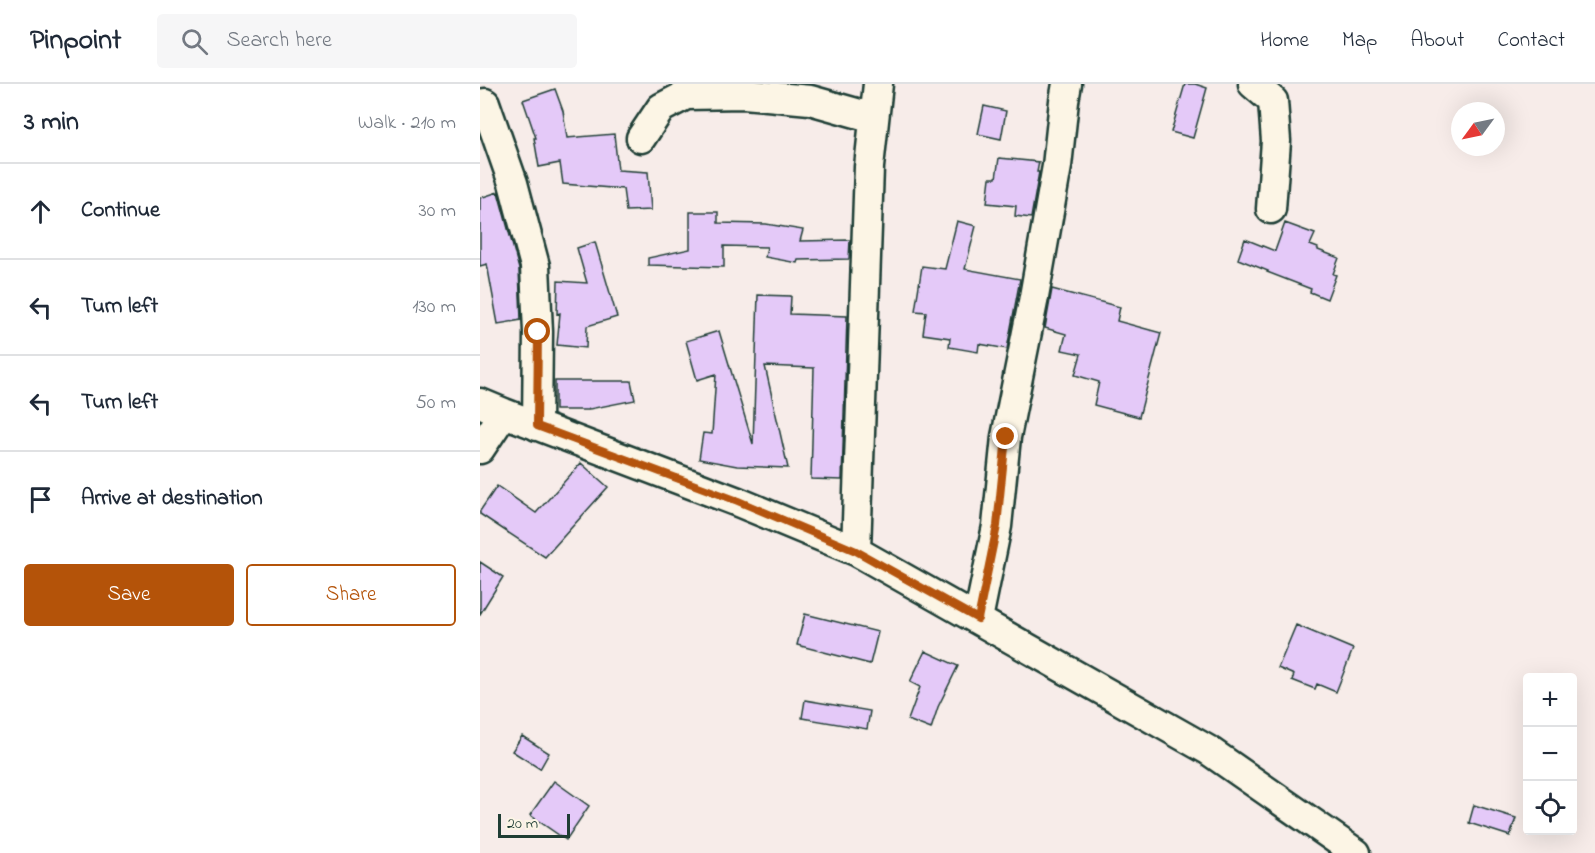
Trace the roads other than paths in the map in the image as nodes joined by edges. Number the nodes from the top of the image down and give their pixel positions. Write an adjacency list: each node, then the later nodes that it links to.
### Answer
1 (879, 84): 5 (street)
2 (1067, 84): 12 (street)
3 (1253, 84): 7 (street)
4 (485, 103): 9 (street)
5 (874, 118): 6 (street); 11 (street)
6 (641, 138)
7 (1271, 209)
8 (487, 403): 9 (street); 10 (street)
9 (537, 426): 11 (street)
10 (480, 449)
11 (856, 551): 12 (street)
12 (978, 619): 13 (street)
13 (1356, 853)

